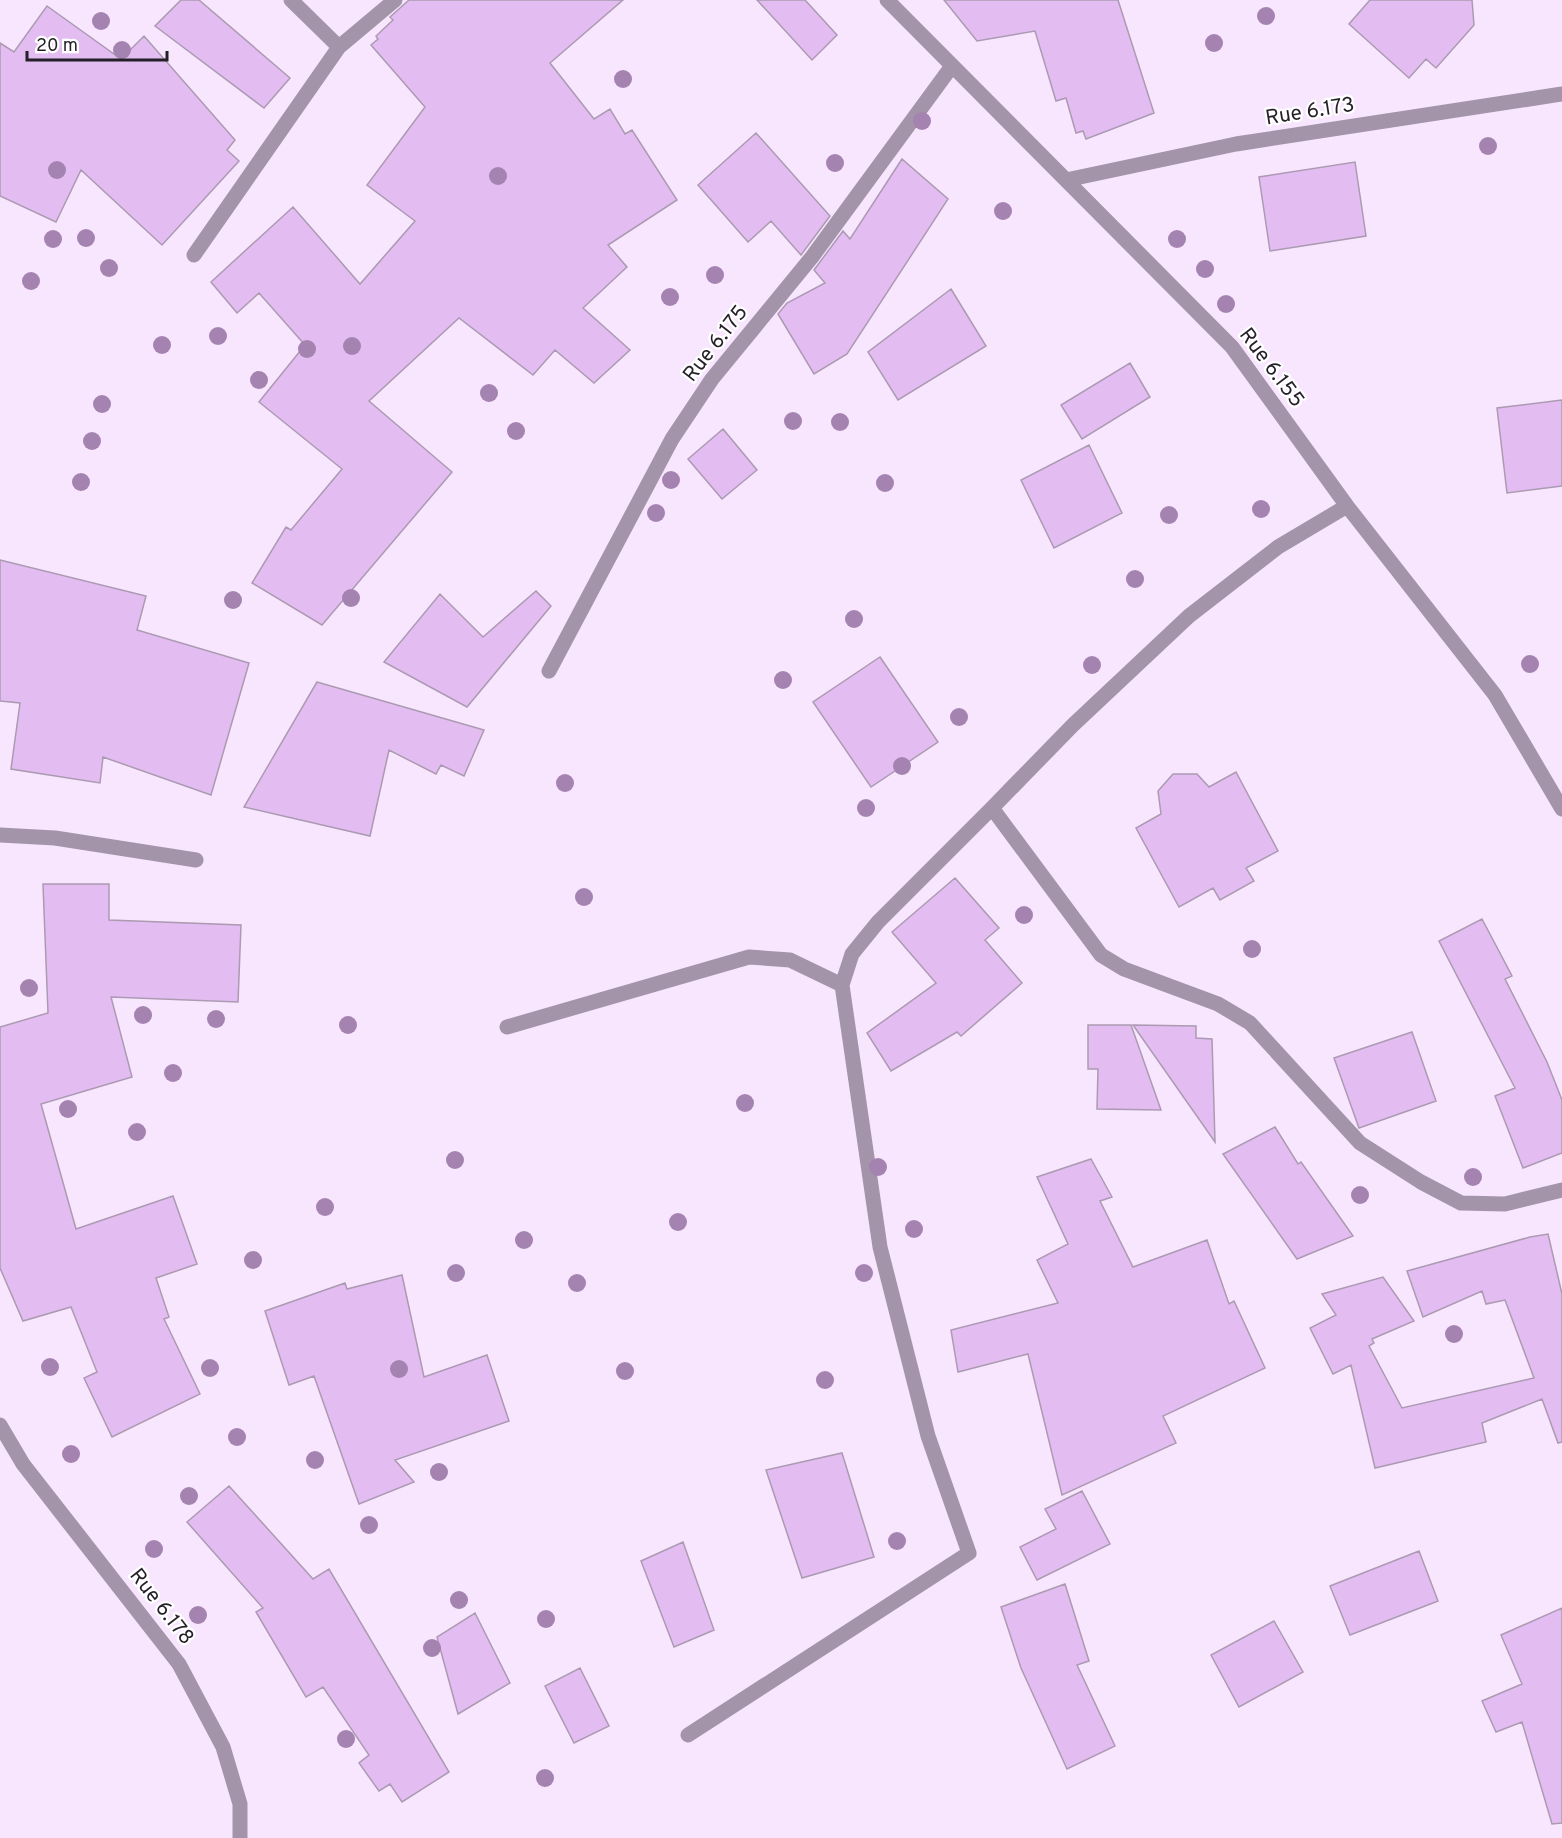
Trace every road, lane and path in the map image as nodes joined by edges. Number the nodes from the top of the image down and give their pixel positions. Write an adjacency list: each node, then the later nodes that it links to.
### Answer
1 (291, 0): 4 (street)
2 (395, 0): 4 (street)
3 (887, 0): 5 (street, Rue 6.155)
4 (339, 47): 8 (street)
5 (952, 66): 7 (street, Rue 6.155); 10 (street, Rue 6.175)
6 (1562, 94): 7 (street, Rue 6.173)
7 (1066, 180): 9 (street, Rue 6.155)
8 (194, 255)
9 (1347, 506): 11 (street); 12 (street, Rue 6.155)
10 (549, 671)
11 (992, 808): 15 (street); 17 (street)
12 (1562, 809)
13 (0, 835): 14 (street)
14 (196, 860)
15 (842, 985): 16 (street); 19 (street)
16 (507, 1027)
17 (1562, 1190)
18 (0, 1425): 20 (street, Rue 6.178)
19 (688, 1735)
20 (240, 1838)

